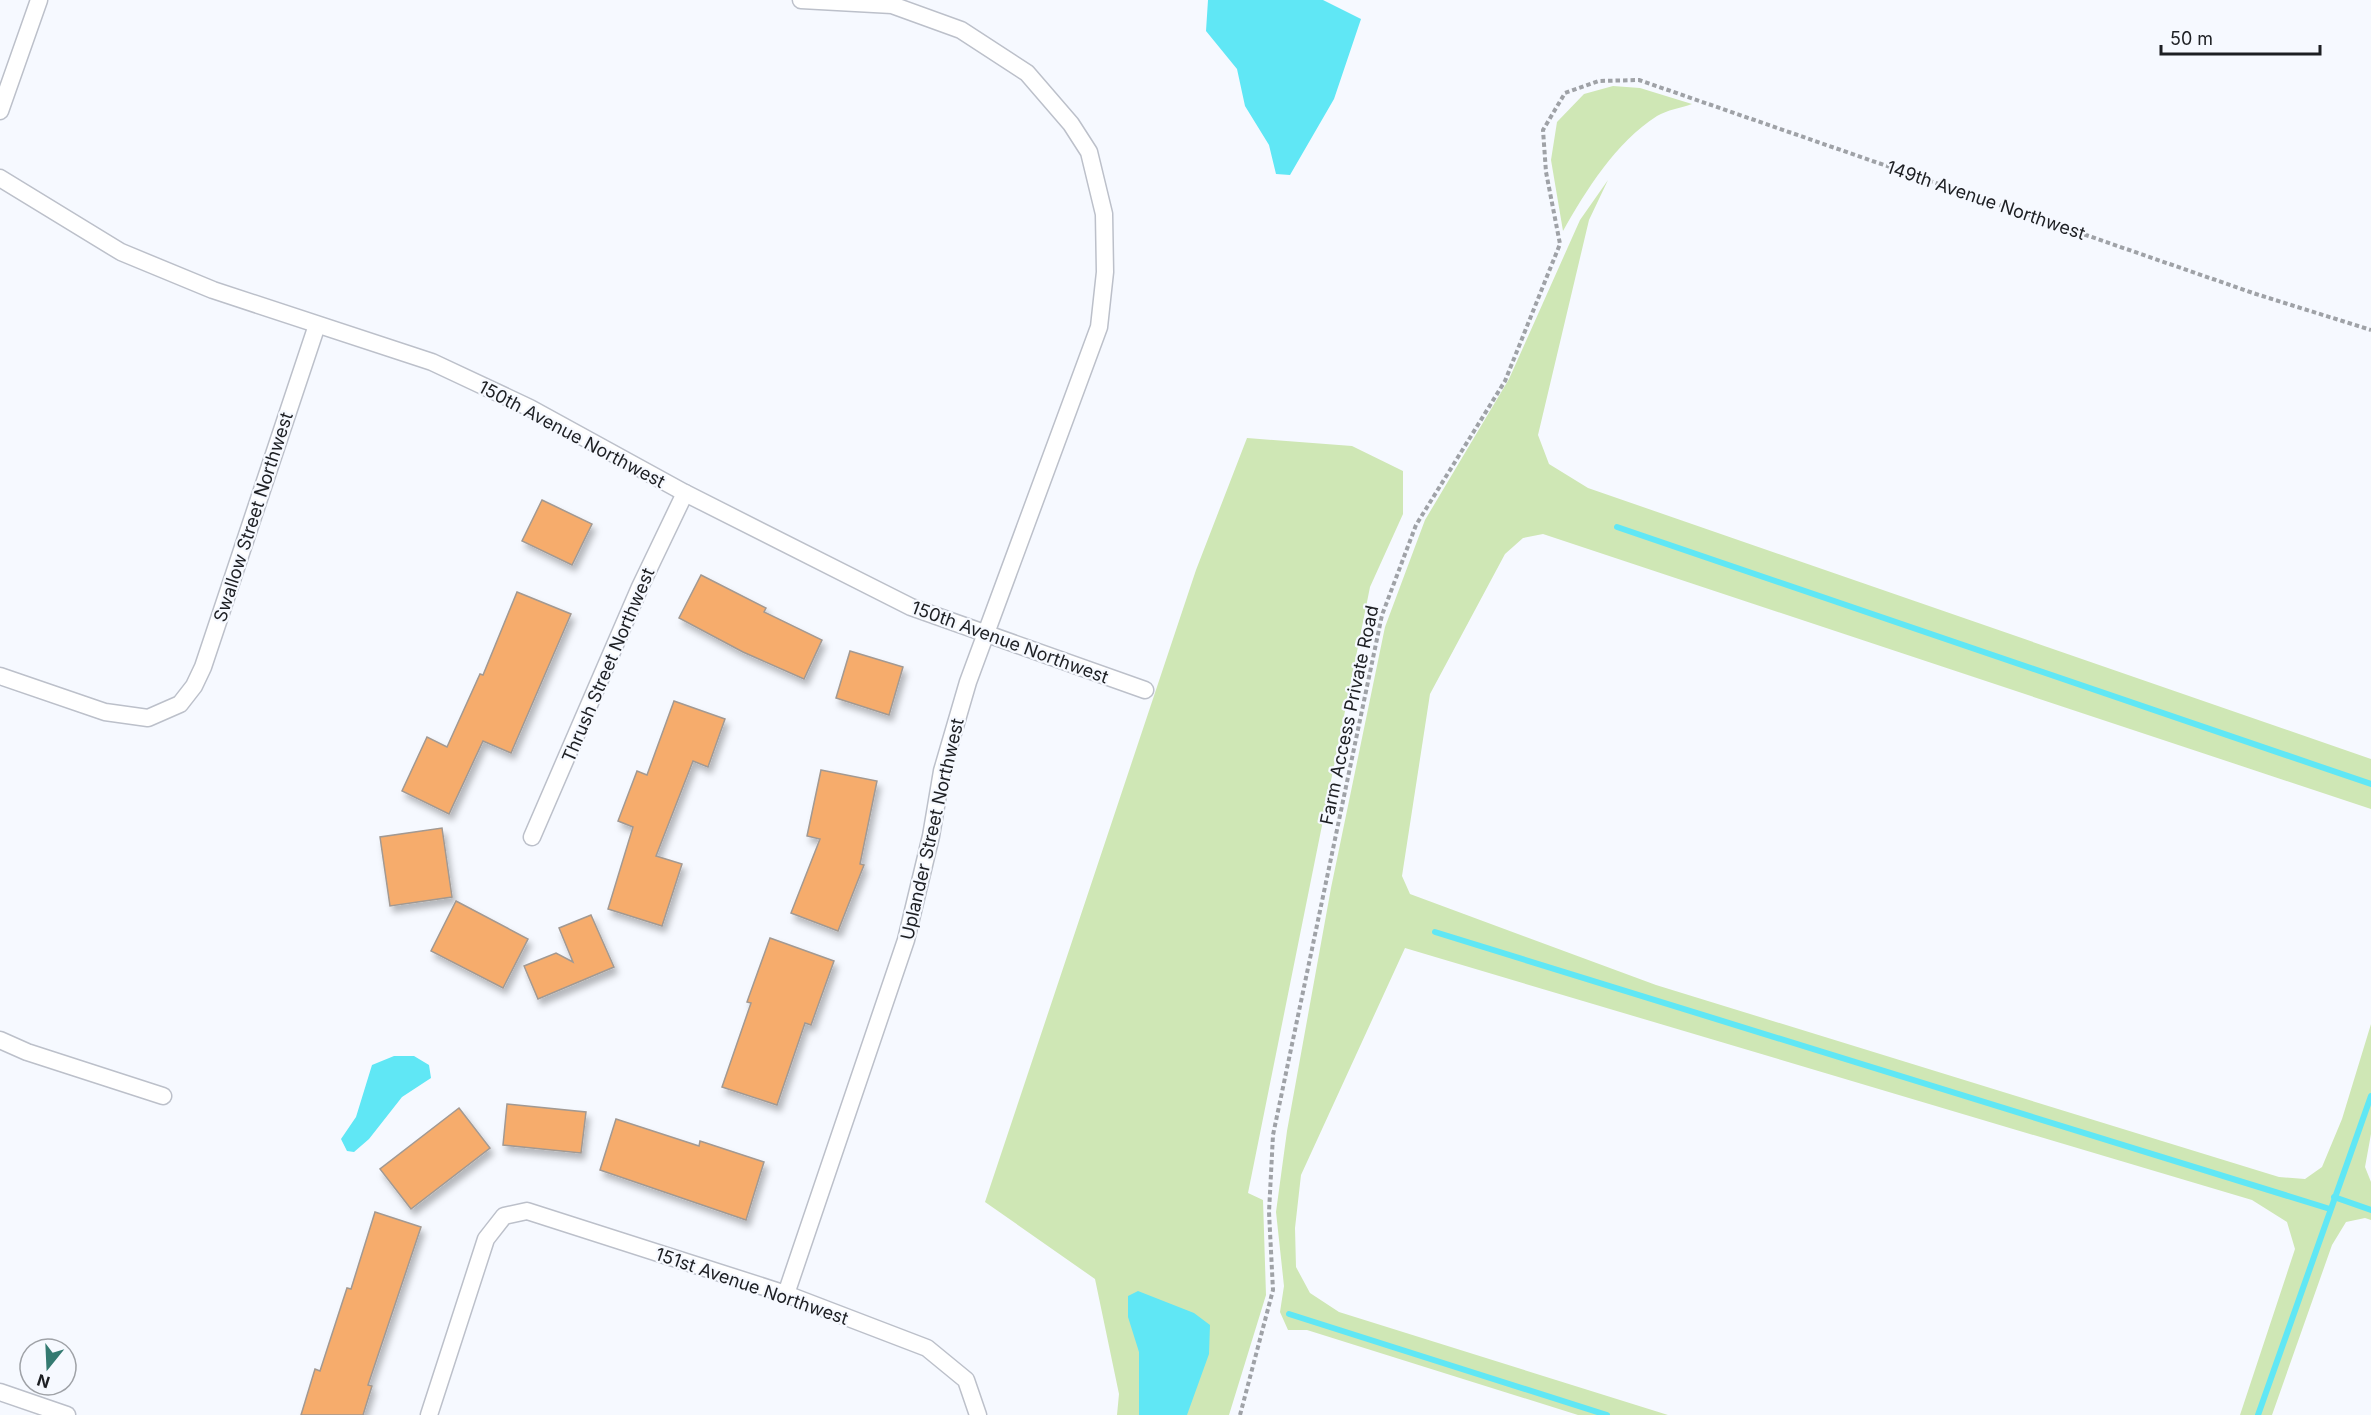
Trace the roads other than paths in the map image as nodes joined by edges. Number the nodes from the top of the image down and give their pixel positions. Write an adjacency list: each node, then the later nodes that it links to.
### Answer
1 (39, 0): 3 (street)
2 (801, 0): 7 (street, Uplander Street Northwest)
3 (0, 111)
4 (0, 178): 5 (street, 150th Avenue Northwest)
5 (317, 326): 6 (street, 150th Avenue Northwest); 8 (street, Swallow Street Northwest)
6 (685, 493): 7 (street, 150th Avenue Northwest); 10 (street, Thrush Street Northwest)
7 (986, 633): 9 (street, 150th Avenue Northwest); 13 (street, Uplander Street Northwest)
8 (0, 676)
9 (1145, 690)
10 (532, 837)
11 (0, 1040): 12 (street)
12 (163, 1096)
13 (786, 1294): 16 (street, 151st Avenue Northwest); 17 (street, 151st Avenue Northwest)
14 (0, 1392): 15 (street)
15 (67, 1415)
16 (429, 1415)
17 (978, 1415)

